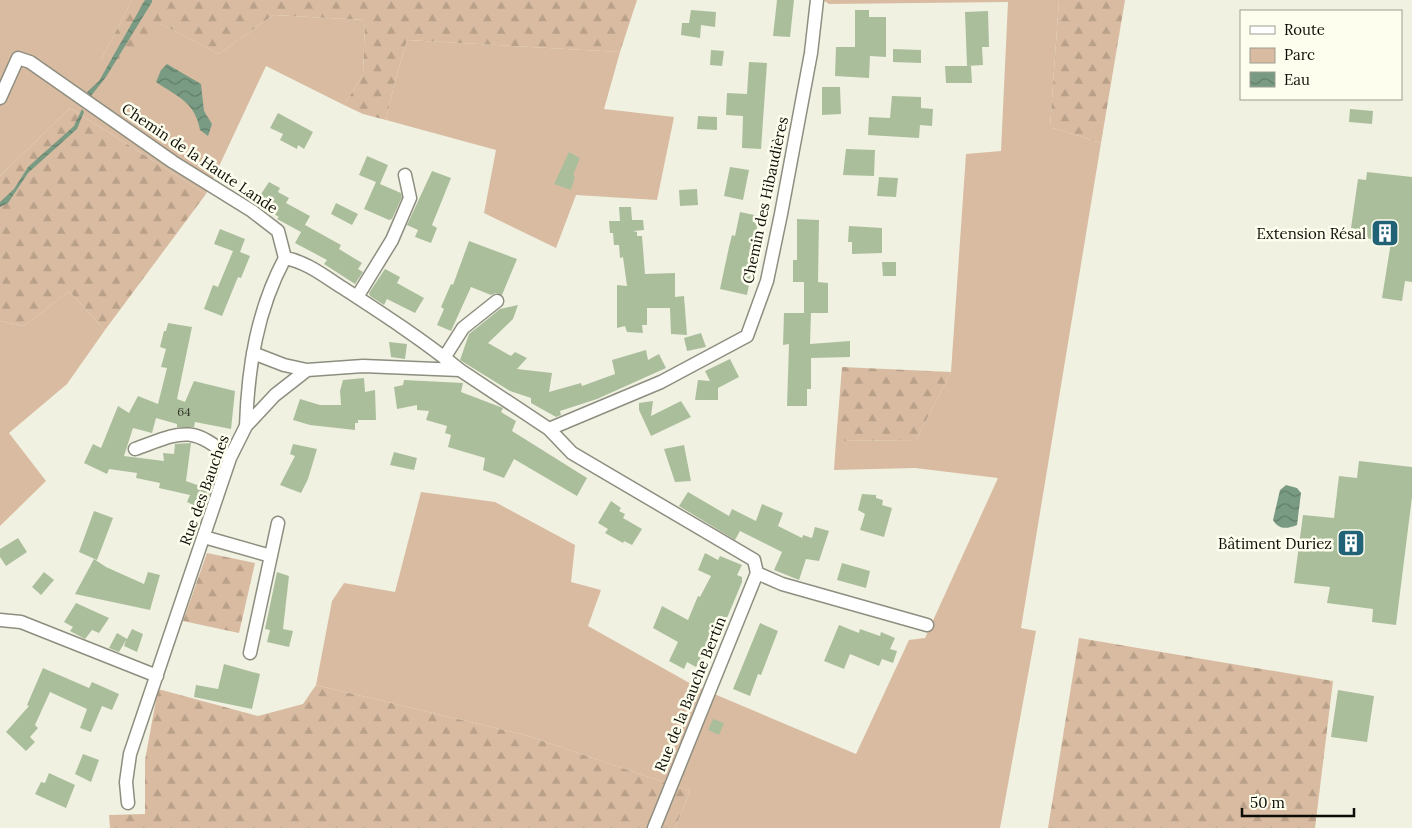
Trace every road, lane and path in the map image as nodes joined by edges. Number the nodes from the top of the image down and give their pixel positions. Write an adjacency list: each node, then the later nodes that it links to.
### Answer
1 (817, 0): 12 (street, Chemin des Hibaudières)
2 (0, 98): 4 (street, Chemin de la Haute Lande)
3 (405, 175): 5 (street)
4 (285, 258): 5 (street); 7 (street)
5 (357, 297): 8 (street)
6 (497, 301): 8 (street)
7 (253, 354): 9 (street); 11 (street)
8 (444, 358): 10 (street)
9 (307, 370): 10 (street); 11 (street, Rue des Bauches)
10 (460, 370): 12 (street)
11 (246, 426): 14 (street, Rue des Bauches)
12 (549, 429): 18 (street)
13 (135, 449): 14 (street)
14 (230, 458): 16 (street, Rue des Bauches)
15 (278, 523): 17 (street)
16 (204, 537): 17 (street); 22 (street, Rue des Bauches)
17 (271, 556): 21 (street)
18 (757, 573): 20 (street); 24 (street, Rue de la Bauche Bertin)
19 (0, 620): 22 (street)
20 (927, 624)
21 (250, 653)
22 (157, 676): 23 (street, Rue des Bauches)
23 (128, 803)
24 (654, 828)

